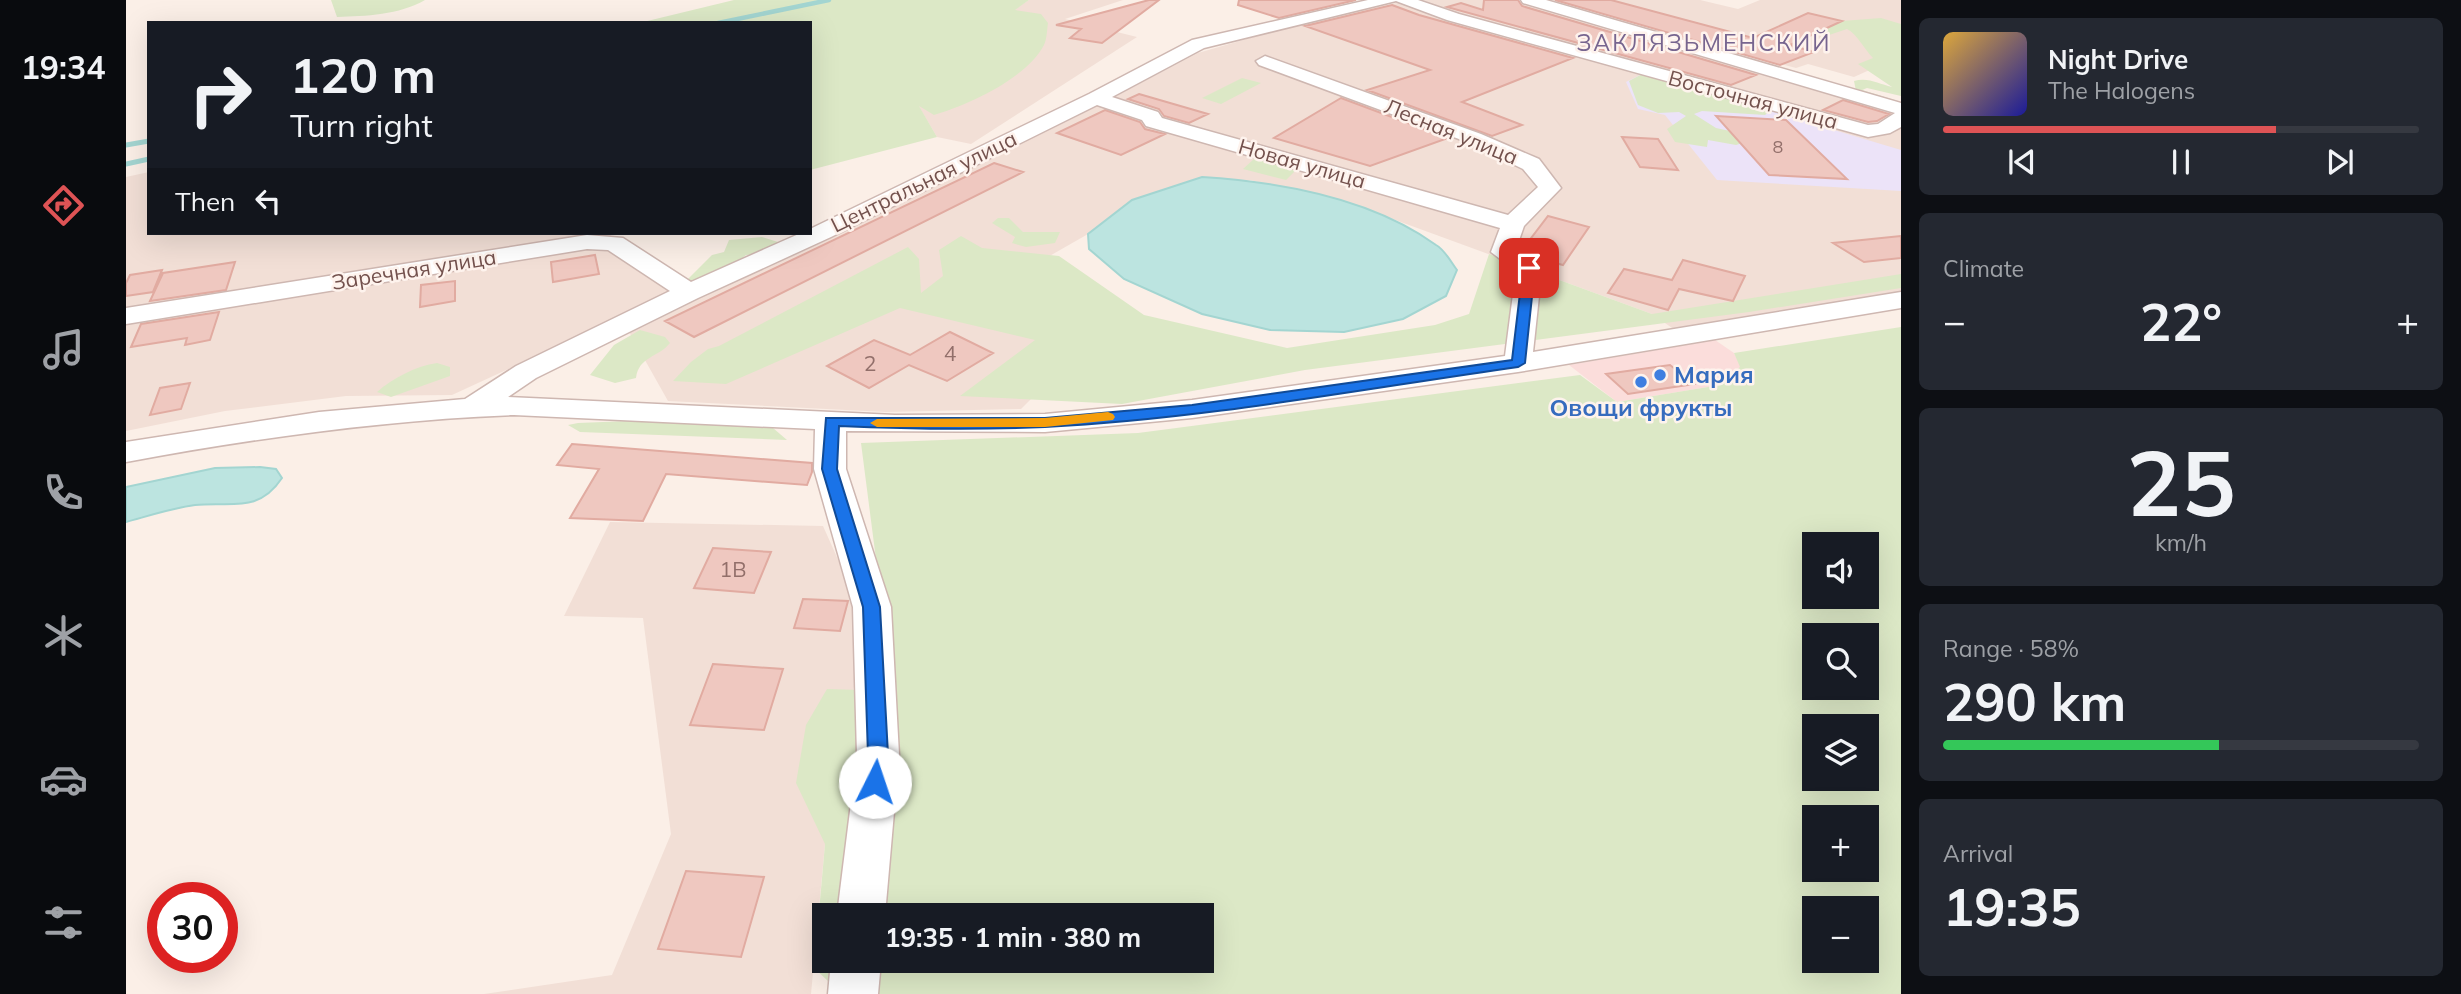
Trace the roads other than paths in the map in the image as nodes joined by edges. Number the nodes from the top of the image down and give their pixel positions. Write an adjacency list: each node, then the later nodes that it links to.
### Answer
1 (1389, 0): 5 (street, Центральная улица)
2 (1403, 0): 7 (street, Восточная улица)
3 (1529, 0): 6 (street)
4 (1265, 61): 8 (street, Лесная улица)
5 (1096, 98): 8 (street, Новая улица); 9 (street, Центральная улица)
6 (1901, 109)
7 (1901, 118)
8 (1513, 224): 12 (street)
9 (689, 292): 11 (street, Заречная улица); 13 (street, Центральная улица)
10 (1901, 300): 12 (street)
11 (126, 316)
12 (1518, 363): 14 (street)
13 (474, 407): 14 (street); 15 (street)
14 (831, 421): 16 (street)
15 (126, 452)
16 (862, 903)
17 (855, 973): 18 (street)
18 (853, 994)

